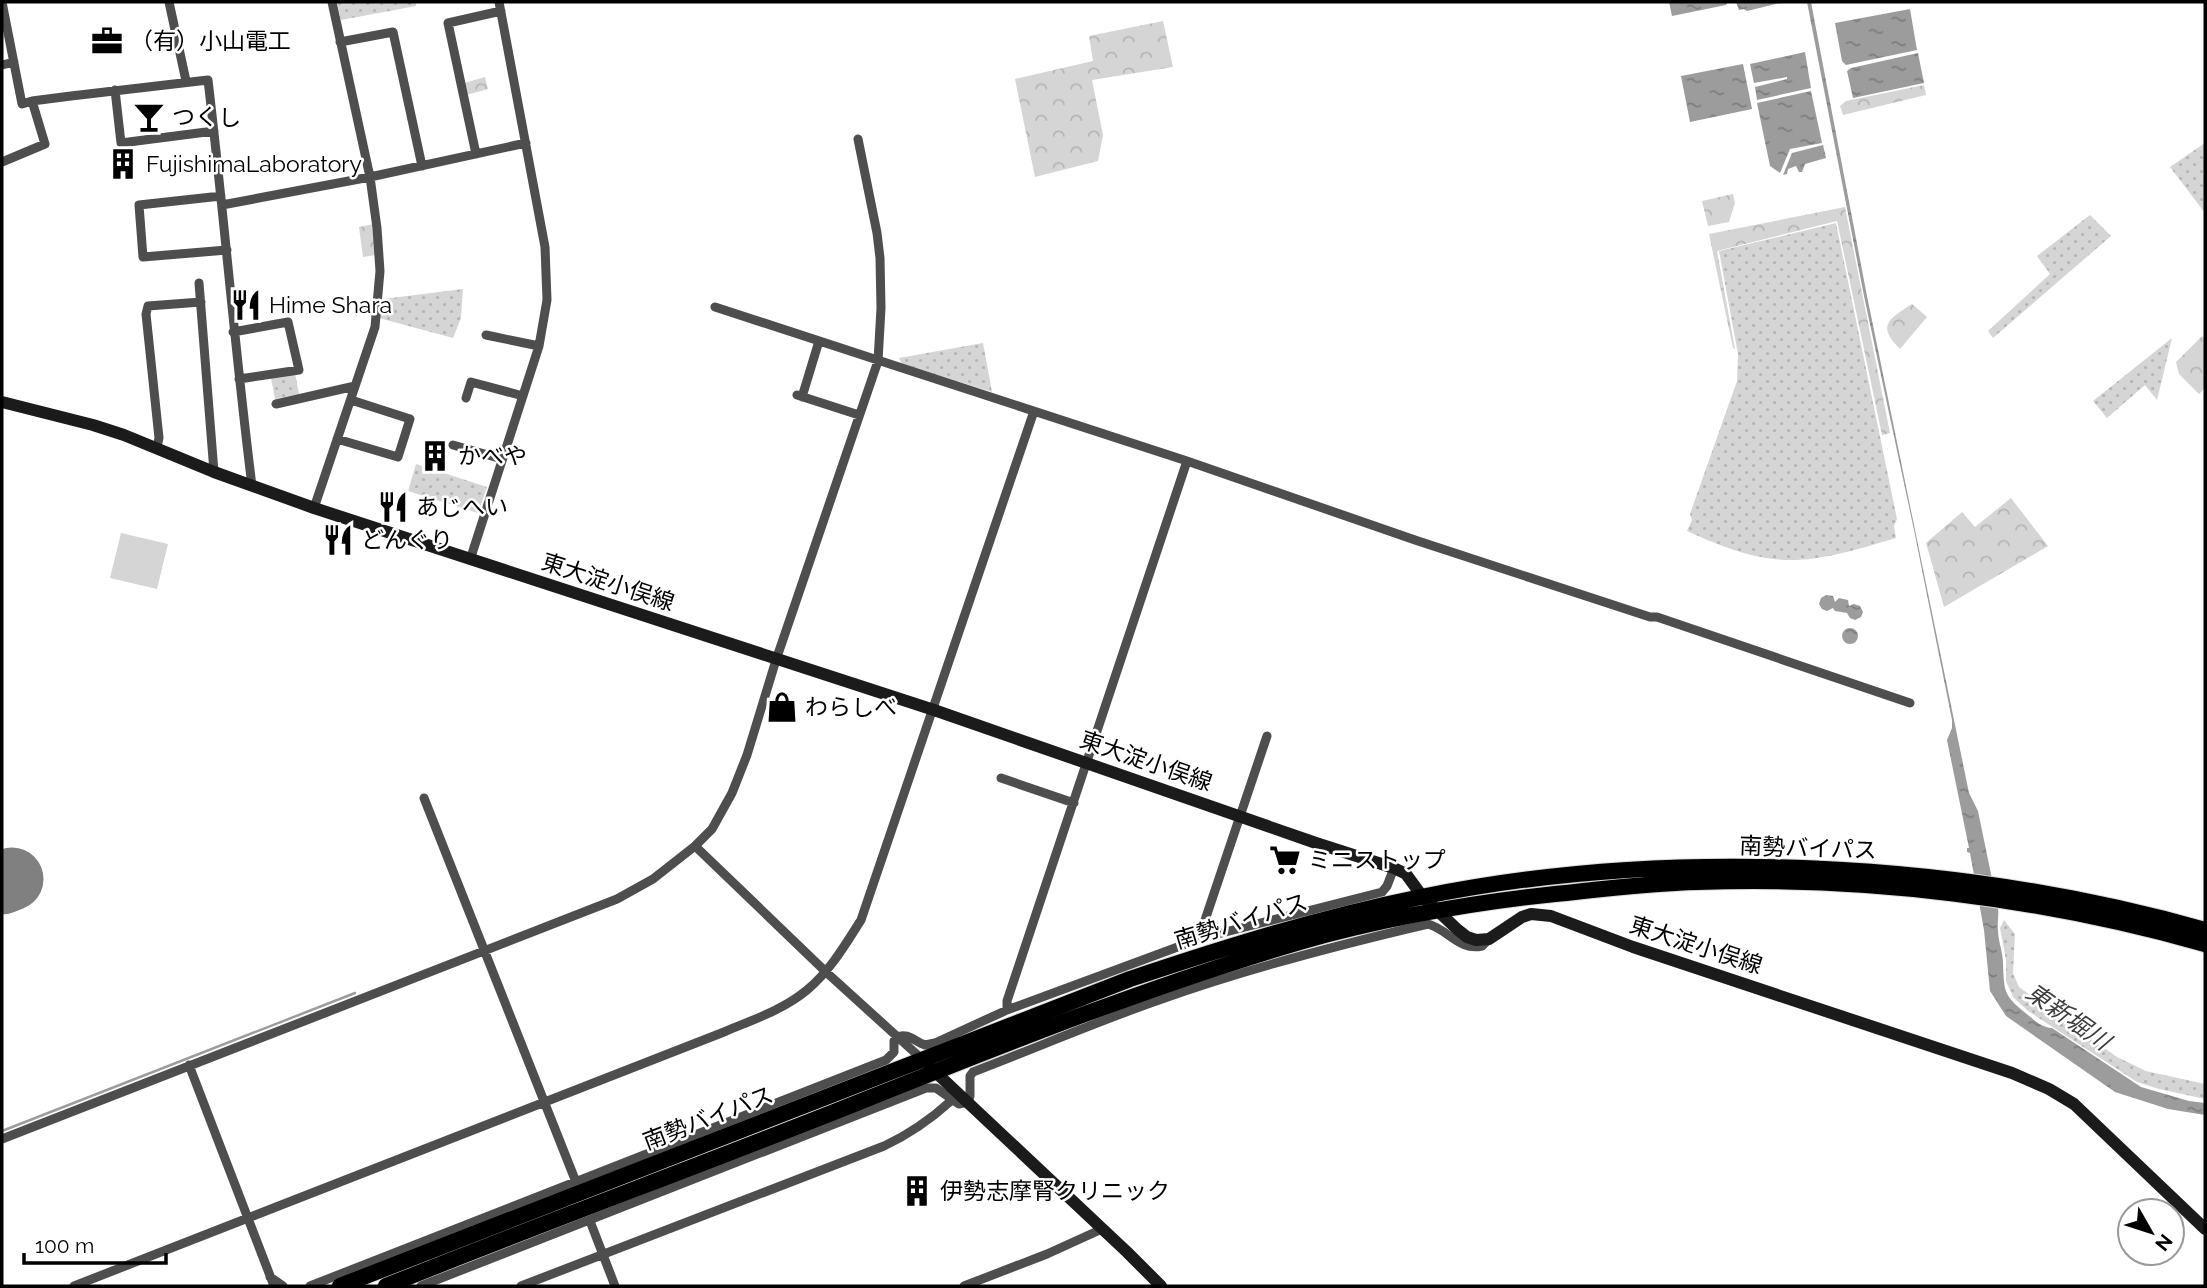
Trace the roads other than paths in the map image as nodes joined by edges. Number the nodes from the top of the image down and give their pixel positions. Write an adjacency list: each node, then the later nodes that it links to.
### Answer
1 (2, 2): 6 (street)
2 (169, 2): 8 (street)
3 (332, 2): 5 (street)
4 (500, 7): 13 (street); 14 (street)
5 (340, 42): 16 (street); 17 (street)
6 (14, 62): 7 (street); 10 (street)
7 (2, 65)
8 (186, 81): 9 (street); 11 (street)
9 (115, 90): 10 (street); 11 (street)
10 (32, 101): 15 (street)
11 (214, 131): 18 (street)
12 (858, 139): 27 (street)
13 (526, 143): 14 (street); 26 (street)
14 (476, 154): 16 (street)
15 (2, 162)
16 (422, 166): 17 (street)
17 (370, 177): 18 (street); 29 (street)
18 (222, 201): 19 (street); 19 (street)
19 (227, 250): 23 (street)
20 (199, 283): 21 (street)
21 (201, 302): 39 (street); 42 (street)
22 (715, 307): 25 (street)
23 (233, 332): 28 (street); 28 (street)
24 (486, 335): 26 (street)
25 (819, 341): 27 (street); 36 (street)
26 (539, 345): 30 (street)
27 (878, 361): 35 (street); 36 (street)
28 (239, 379): 43 (street)
29 (355, 386): 32 (street); 34 (street)
30 (523, 396): 31 (street); 40 (street)
31 (466, 398)
32 (351, 400): 37 (street); 37 (street)
33 (2, 402): 39 (main road, 東大淀小俣線)
34 (276, 404)
35 (1034, 411): 41 (street); 48 (street)
36 (859, 415): 46 (street)
37 (337, 439): 44 (street)
38 (453, 445): 40 (street)
39 (158, 447): 42 (main road, 東大淀小俣線)
40 (502, 460): 45 (street)
41 (1187, 461): 47 (street); 50 (street)
42 (214, 472): 43 (main road, 東大淀小俣線)
43 (252, 486): 44 (main road, 東大淀小俣線)
44 (314, 508): 45 (main road, 東大淀小俣線)
45 (470, 559): 46 (main road, 東大淀小俣線)
46 (776, 660): 48 (main road, 東大淀小俣線); 55 (street)
47 (1910, 703)
48 (934, 710): 50 (main road, 東大淀小俣線); 66 (street)
49 (1267, 736): 54 (street)
50 (1088, 763): 53 (street); 54 (main road, 東大淀小俣線)
51 (1001, 778): 53 (street)
52 (424, 798): 65 (street)
53 (1074, 803): 67 (street)
54 (1241, 816): 56 (main road, 東大淀小俣線); 62 (street)
55 (695, 846): 65 (street); 66 (street)
56 (1394, 868): 59 (main road, 東大淀小俣線); 62 (street)
57 (1972, 890): 58 (highway, 南勢バイパス); 59 (highway, 南勢バイパス); 60 (highway, 南勢バイパス)
58 (2001, 894): 61 (highway, 南勢バイパス); 64 (highway, 南勢バイパス)
59 (1422, 897): 60 (main road, 東大淀小俣線); 69 (highway, 南勢バイパス)
60 (1437, 911): 63 (main road, 東大淀小俣線); 71 (highway, 南勢バイパス)
61 (2205, 930)
62 (1202, 938): 67 (street)
63 (1489, 939): 73 (street); 80 (main road, 東大淀小俣線)
64 (2205, 944)
65 (483, 951): 70 (street); 74 (street)
66 (826, 972): 68 (street); 74 (street)
67 (1007, 1010): 68 (street)
68 (897, 1037): 69 (street); 76 (street)
69 (923, 1060): 71 (main road); 87 (highway, 南勢バイパス)
70 (189, 1065): 75 (street); 77 (street)
71 (936, 1072): 73 (main road); 88 (highway, 南勢バイパス)
72 (952, 1100): 73 (street); 78 (street); 81 (street)
73 (968, 1102): 79 (main road)
74 (544, 1103): 76 (street); 77 (street)
75 (2, 1139)
76 (576, 1182): 86 (street)
77 (249, 1218): 82 (street); 84 (street)
78 (590, 1221): 81 (street); 89 (street)
79 (1102, 1229): 83 (main road); 92 (street)
80 (2205, 1229)
81 (603, 1255): 90 (street); 91 (street)
82 (271, 1283): 85 (street)
83 (1155, 1284)
84 (74, 1286)
85 (283, 1286)
86 (310, 1286)
87 (340, 1286)
88 (386, 1286)
89 (421, 1286)
90 (521, 1286)
91 (615, 1286)
92 (964, 1286)

